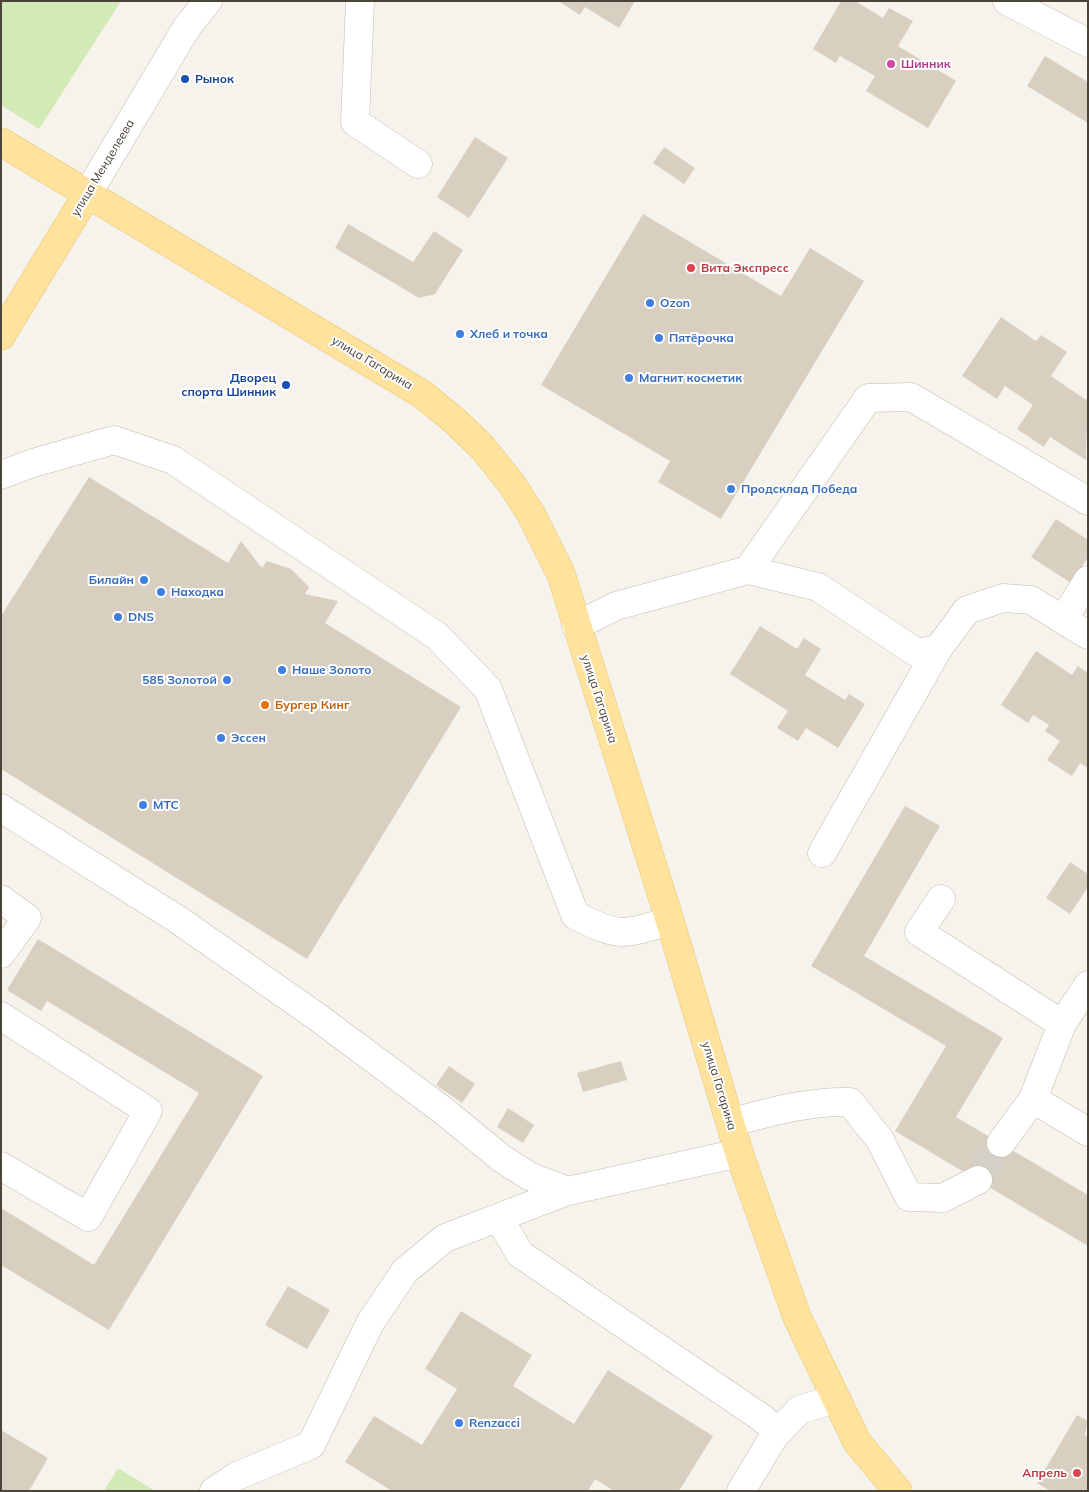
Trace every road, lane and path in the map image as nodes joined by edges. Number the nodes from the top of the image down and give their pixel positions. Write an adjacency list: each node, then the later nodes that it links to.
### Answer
1 (208, 1): 7 (street, улица Менделеева)
2 (360, 1): 6 (street)
3 (1007, 1): 4 (street)
4 (1088, 42)
5 (1, 142): 7 (main road, улица Гагарина)
6 (418, 164)
7 (88, 193): 8 (main road, улица Менделеева); 14 (main road, улица Гагарина)
8 (1, 336)
9 (1, 475): 21 (street)
10 (1088, 501): 11 (street)
11 (748, 570): 14 (street); 16 (street)
12 (1088, 580): 13 (street)
13 (1062, 620): 15 (street); 16 (street)
14 (576, 626): 21 (main road, улица Гагарина)
15 (1088, 635)
16 (938, 649): 18 (street)
17 (1, 808): 33 (street)
18 (822, 853)
19 (1, 899): 22 (street)
20 (940, 900): 25 (street)
21 (670, 921): 27 (main road, улица Гагарина)
22 (1, 954)
23 (1088, 985): 25 (street)
24 (1, 1016): 31 (street)
25 (1062, 1024): 26 (street)
26 (1033, 1099): 28 (street); 29 (street)
27 (730, 1123): 30 (main road, улица Гагарина); 32 (street)
28 (1088, 1132)
29 (1001, 1143)
30 (739, 1153): 33 (street); 35 (main road, улица Гагарина)
31 (1, 1166)
32 (978, 1180)
33 (568, 1192): 34 (street)
34 (498, 1218): 36 (street); 37 (street)
35 (835, 1399): 36 (street); 39 (main road, улица Гагарина)
36 (778, 1432): 38 (street)
37 (214, 1491)
38 (742, 1491)
39 (898, 1491)

